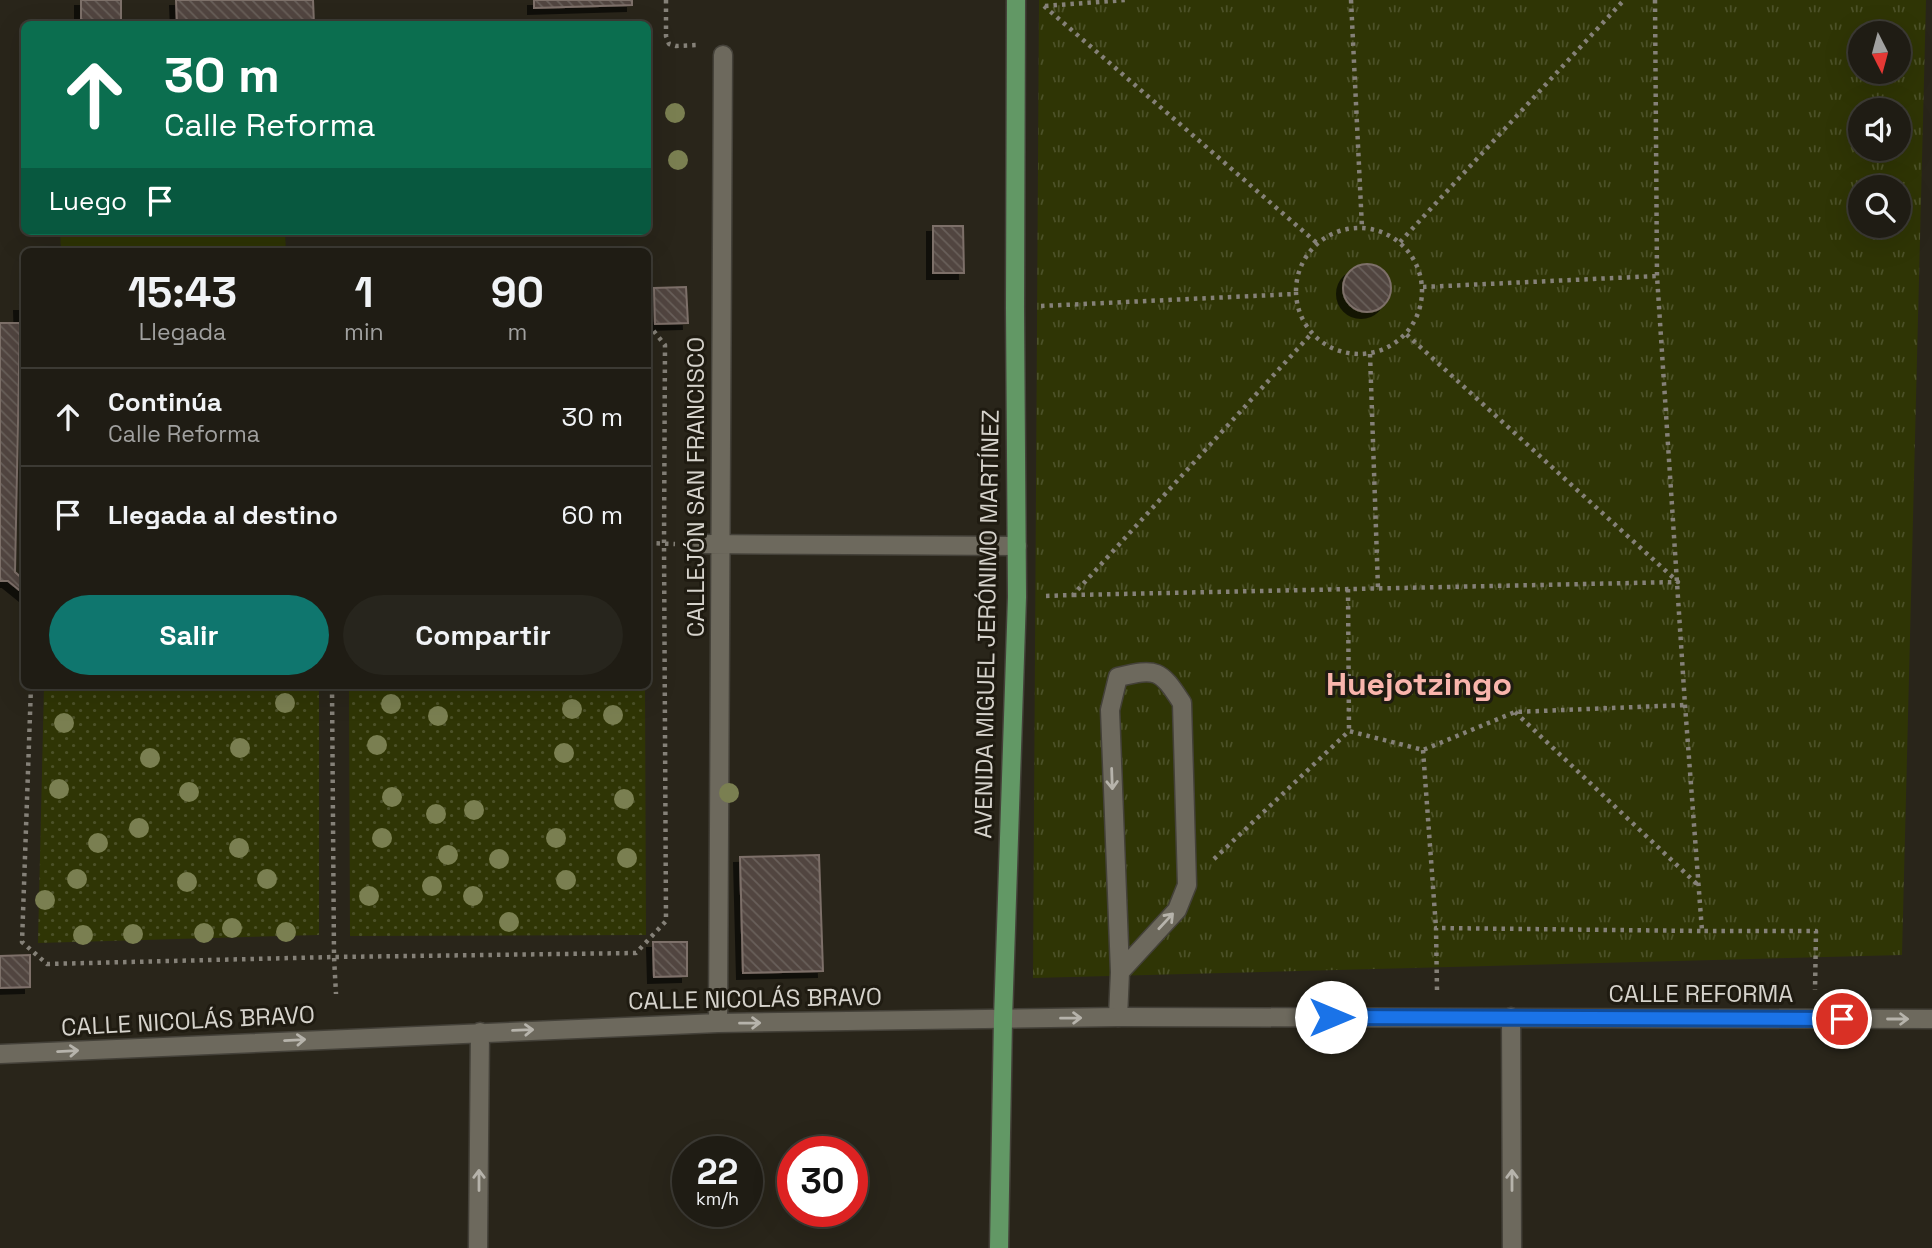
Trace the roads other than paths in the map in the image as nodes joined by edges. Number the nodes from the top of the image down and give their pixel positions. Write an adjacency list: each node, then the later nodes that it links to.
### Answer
1 (1016, 4): 4 (main road, AVENIDA MIGUEL JERÓNIMO MARTÍNEZ)
2 (723, 55): 3 (street, CALLEJÓN SAN FRANCISCO)
3 (703, 544): 4 (street); 10 (street, CALLEJÓN SAN FRANCISCO)
4 (1017, 546): 8 (main road, AVENIDA MIGUEL JERÓNIMO MARTÍNEZ)
5 (1119, 972): 5 (street, one-way to 5); 6 (street)
6 (1118, 1017): 7 (street, CALLE NICOLÁS BRAVO); 8 (street, CALLE NICOLÁS BRAVO, one-way to 6)
7 (1511, 1017): 9 (street, CALLE REFORMA, one-way to 9); 15 (street, one-way to 7)
8 (1003, 1019): 10 (street, CALLE NICOLÁS BRAVO, one-way to 8); 14 (main road, AVENIDA MIGUEL JERÓNIMO MARTÍNEZ)
9 (1932, 1019)
10 (718, 1023): 11 (street, CALLE NICOLÁS BRAVO, one-way to 10)
11 (480, 1032): 12 (street, CALLE NICOLÁS BRAVO, one-way to 11); 13 (street, one-way to 11)
12 (0, 1054)
13 (478, 1248)
14 (999, 1248)
15 (1512, 1248)

